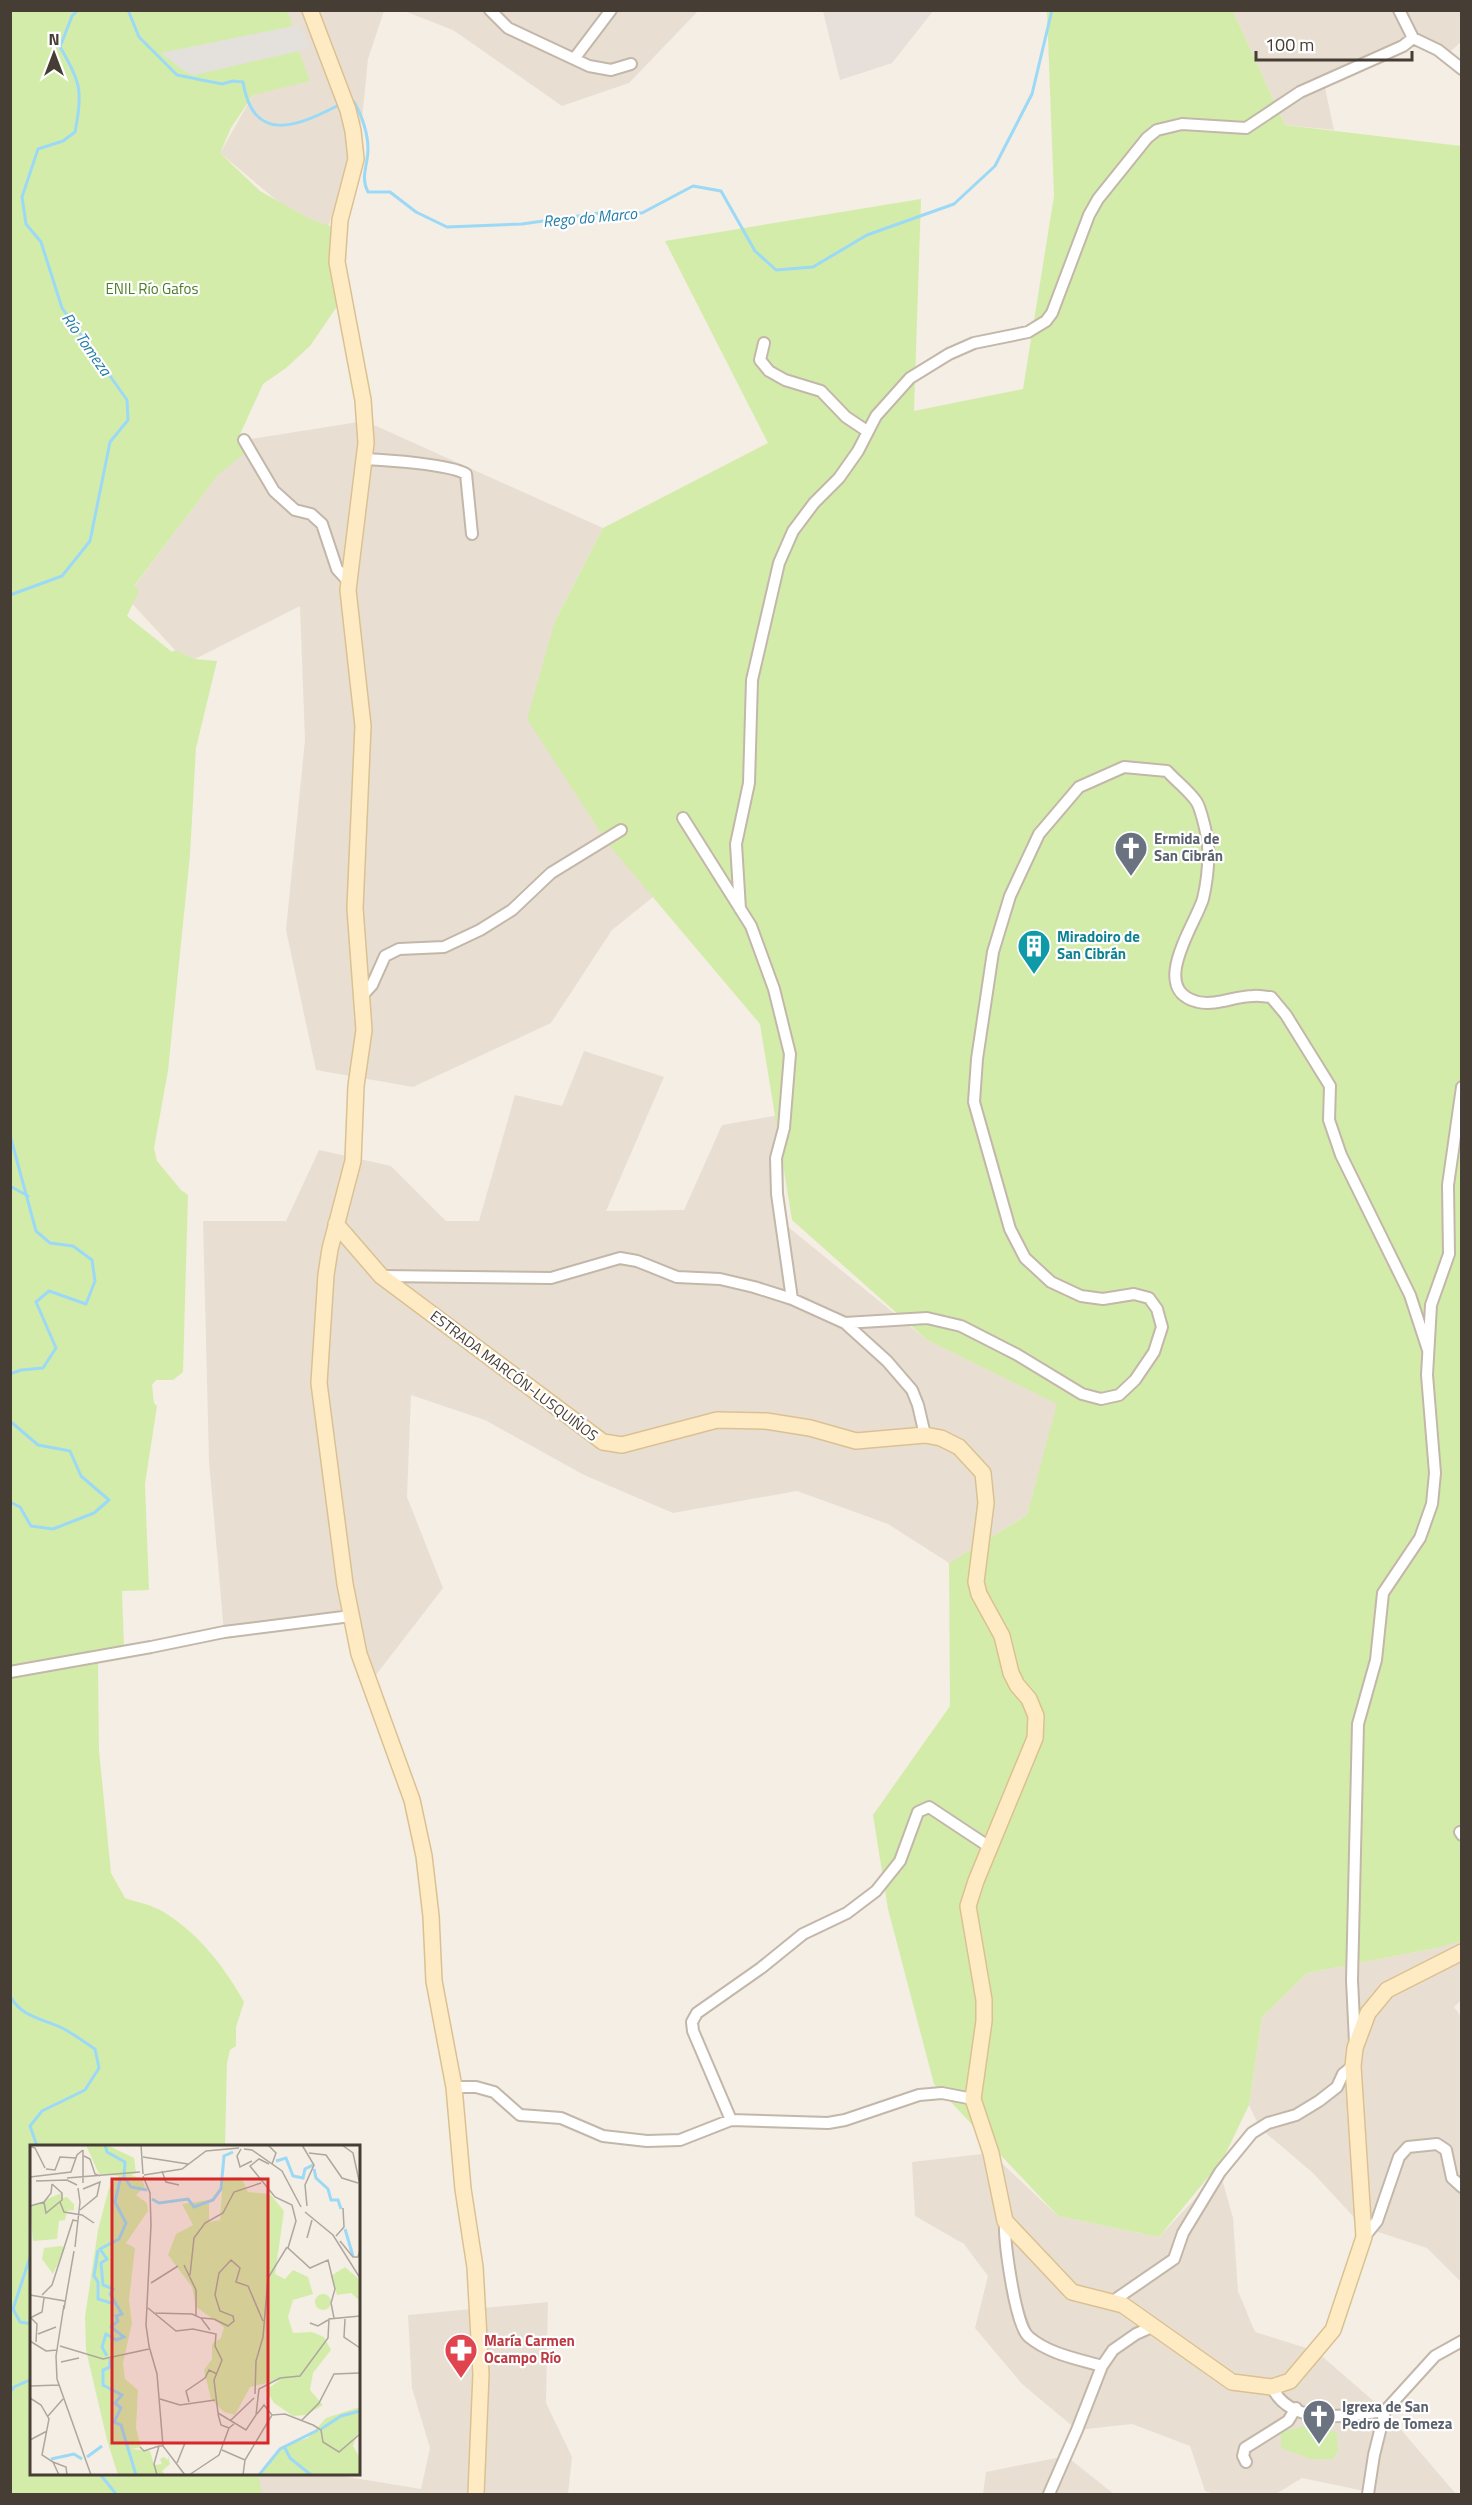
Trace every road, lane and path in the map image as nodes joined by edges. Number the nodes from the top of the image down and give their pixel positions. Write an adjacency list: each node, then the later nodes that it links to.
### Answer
1 (490, 10): 6 (street)
2 (611, 10): 6 (street)
3 (1399, 10): 5 (street)
4 (308, 14): 12 (street)
5 (1413, 38): 8 (street); 10 (street)
6 (574, 59): 7 (street)
7 (631, 64)
8 (1461, 69)
9 (764, 343): 10 (street)
10 (867, 431): 17 (street)
11 (244, 440): 14 (street)
12 (364, 459): 13 (street); 14 (street)
13 (472, 534)
14 (348, 581): 18 (street)
15 (684, 818): 17 (street)
16 (621, 830): 18 (street)
17 (740, 909): 22 (street)
18 (362, 996): 20 (street)
19 (1461, 1087): 24 (street)
20 (336, 1224): 21 (street, ESTRADA MARCÓN-LUSQUIÑOS); 26 (street)
21 (381, 1276): 22 (street); 25 (street, ESTRADA MARCÓN-LUSQUIÑOS)
22 (792, 1299): 23 (street)
23 (845, 1323): 24 (street); 25 (street)
24 (1428, 1350): 30 (street)
25 (925, 1435): 28 (street, ESTRADA MARCÓN-LUSQUIÑOS)
26 (351, 1616): 27 (street); 32 (street)
27 (10, 1672)
28 (991, 1848): 33 (street, ESTRADA MARCÓN-LUSQUIÑOS); 34 (street)
29 (1461, 1952): 30 (street)
30 (1355, 2048): 31 (street)
31 (1353, 2066): 36 (street); 38 (street)
32 (454, 2087): 34 (street); 46 (street)
33 (973, 2099): 34 (street); 37 (street, ESTRADA MARCÓN-LUSQUIÑOS)
34 (731, 2120)
35 (1461, 2187): 36 (street)
36 (1364, 2237): 42 (street)
37 (1012, 2239): 38 (street, ESTRADA MARCÓN-LUSQUIÑOS); 41 (street)
38 (1113, 2301): 39 (street, ESTRADA MARCÓN-LUSQUIÑOS)
39 (1154, 2326): 41 (street); 42 (street, ESTRADA MARCÓN-LUSQUIÑOS)
40 (1461, 2341): 44 (street)
41 (1102, 2366): 47 (street)
42 (1276, 2386): 43 (street)
43 (1292, 2406): 44 (street); 45 (street)
44 (1385, 2411): 48 (street)
45 (1246, 2462)
46 (476, 2494)
47 (1049, 2494)
48 (1368, 2494)

